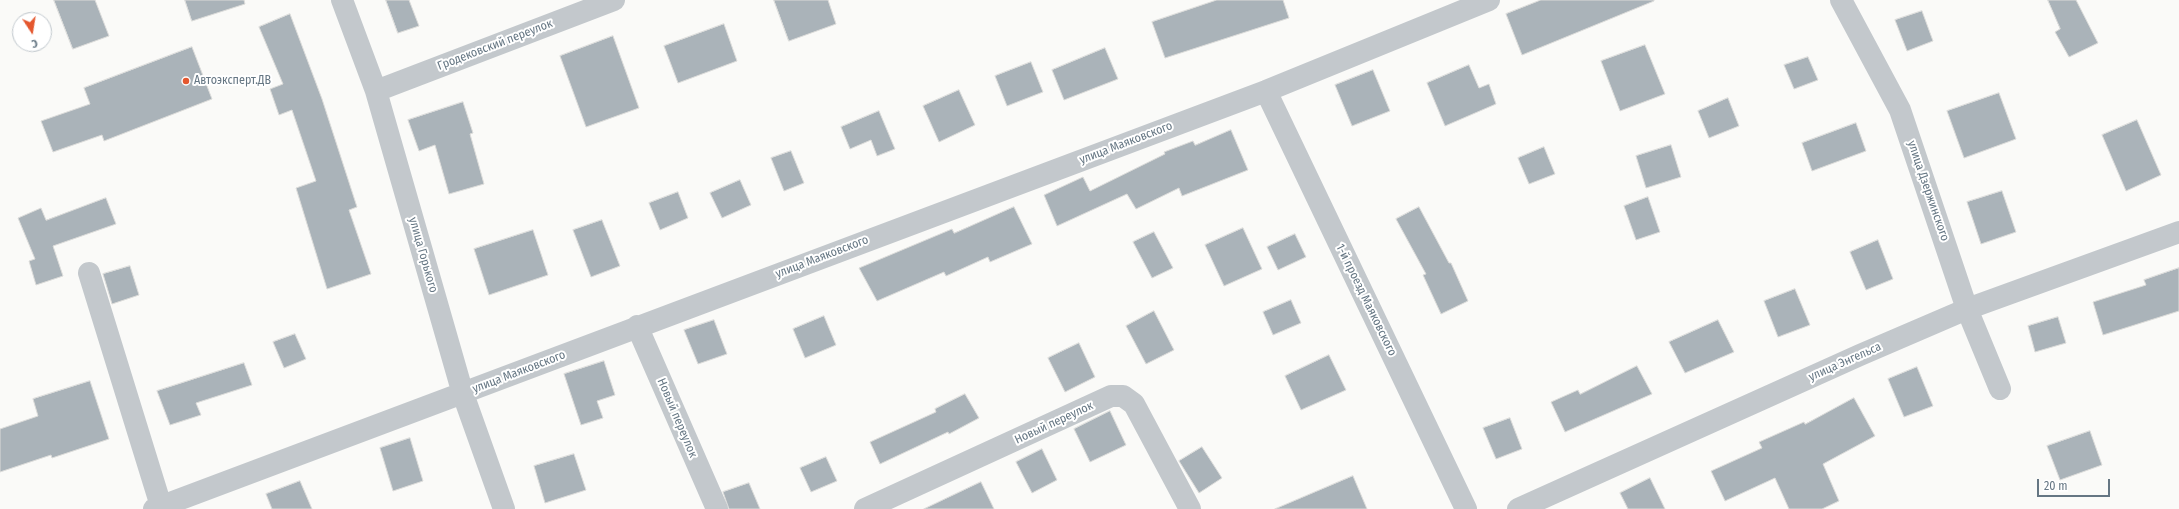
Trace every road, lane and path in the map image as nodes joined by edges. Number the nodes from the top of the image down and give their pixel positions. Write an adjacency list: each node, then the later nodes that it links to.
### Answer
1 (342, 0): 6 (street, улица Горького)
2 (614, 0): 6 (street, Гродековский переулок)
3 (1489, 0): 5 (street, улица Маяковского)
4 (1841, 0): 9 (street, улица Дзержинского)
5 (1266, 90): 10 (street, улица Маяковского); 18 (street, 1-й проезд Маяковского)
6 (376, 91): 12 (street, улица Горького)
7 (2179, 232): 9 (street, улица Энгельса)
8 (89, 273): 13 (street)
9 (1968, 309): 11 (street, улица Дзержинского); 19 (street, улица Энгельса)
10 (637, 326): 12 (street, улица Маяковского); 15 (street, Новый переулок)
11 (2000, 389)
12 (463, 394): 13 (street, улица Маяковского); 14 (street, улица Горького)
13 (157, 508)
14 (504, 509)
15 (717, 509)
16 (865, 509): 17 (street, Новый переулок)
17 (1190, 509)
18 (1466, 509)
19 (1518, 509)

